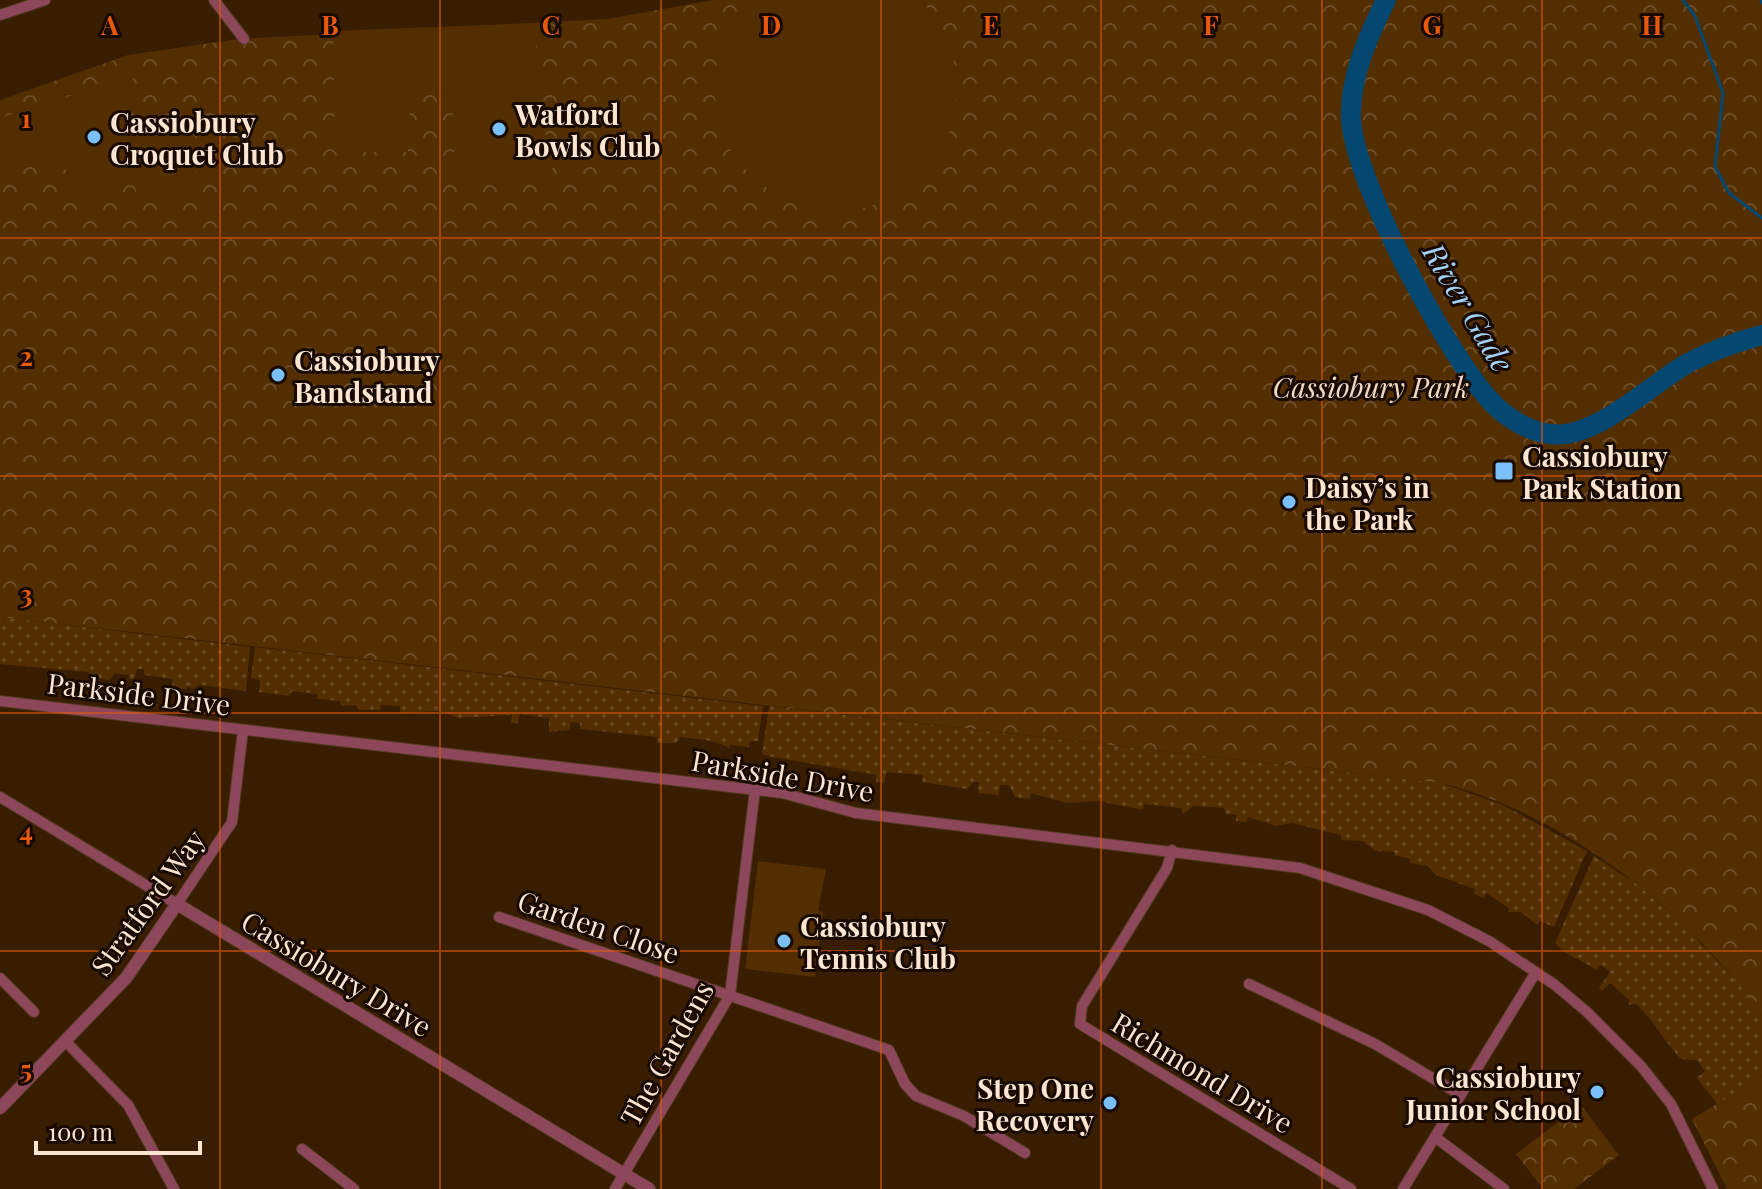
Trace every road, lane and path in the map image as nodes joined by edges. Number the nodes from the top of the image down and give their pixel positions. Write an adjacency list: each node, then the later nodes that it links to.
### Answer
1 (45, 0): 3 (street)
2 (214, 0): 4 (street)
3 (0, 15)
4 (244, 39)
5 (0, 701): 6 (street, Parkside Drive)
6 (243, 730): 7 (street, Parkside Drive); 10 (street, Stratford Way)
7 (755, 790): 9 (street, Parkside Drive); 15 (street, The Gardens)
8 (0, 797): 10 (street, Cassiobury Drive)
9 (1172, 850): 12 (street, Parkside Drive); 28 (street, Richmond Drive)
10 (177, 904): 17 (street, Stratford Way); 23 (street, Cassiobury Drive)
11 (499, 917): 15 (street, Garden Close)
12 (1536, 972): 18 (street); 31 (street, Parkside Drive)
13 (0, 978): 16 (street)
14 (1249, 984): 18 (street)
15 (730, 995): 22 (street, Garden Close); 23 (street, The Gardens)
16 (34, 1012)
17 (65, 1041): 19 (street, Stratford Way); 24 (street)
18 (1461, 1095): 20 (street)
19 (0, 1108)
20 (1435, 1137): 29 (street); 30 (street)
21 (302, 1149): 25 (street)
22 (1025, 1153)
23 (624, 1174): 26 (street, The Gardens); 27 (street, Cassiobury Drive)
24 (174, 1189)
25 (354, 1189)
26 (615, 1189)
27 (649, 1189)
28 (1351, 1189)
29 (1403, 1189)
30 (1504, 1189)
31 (1713, 1189)

